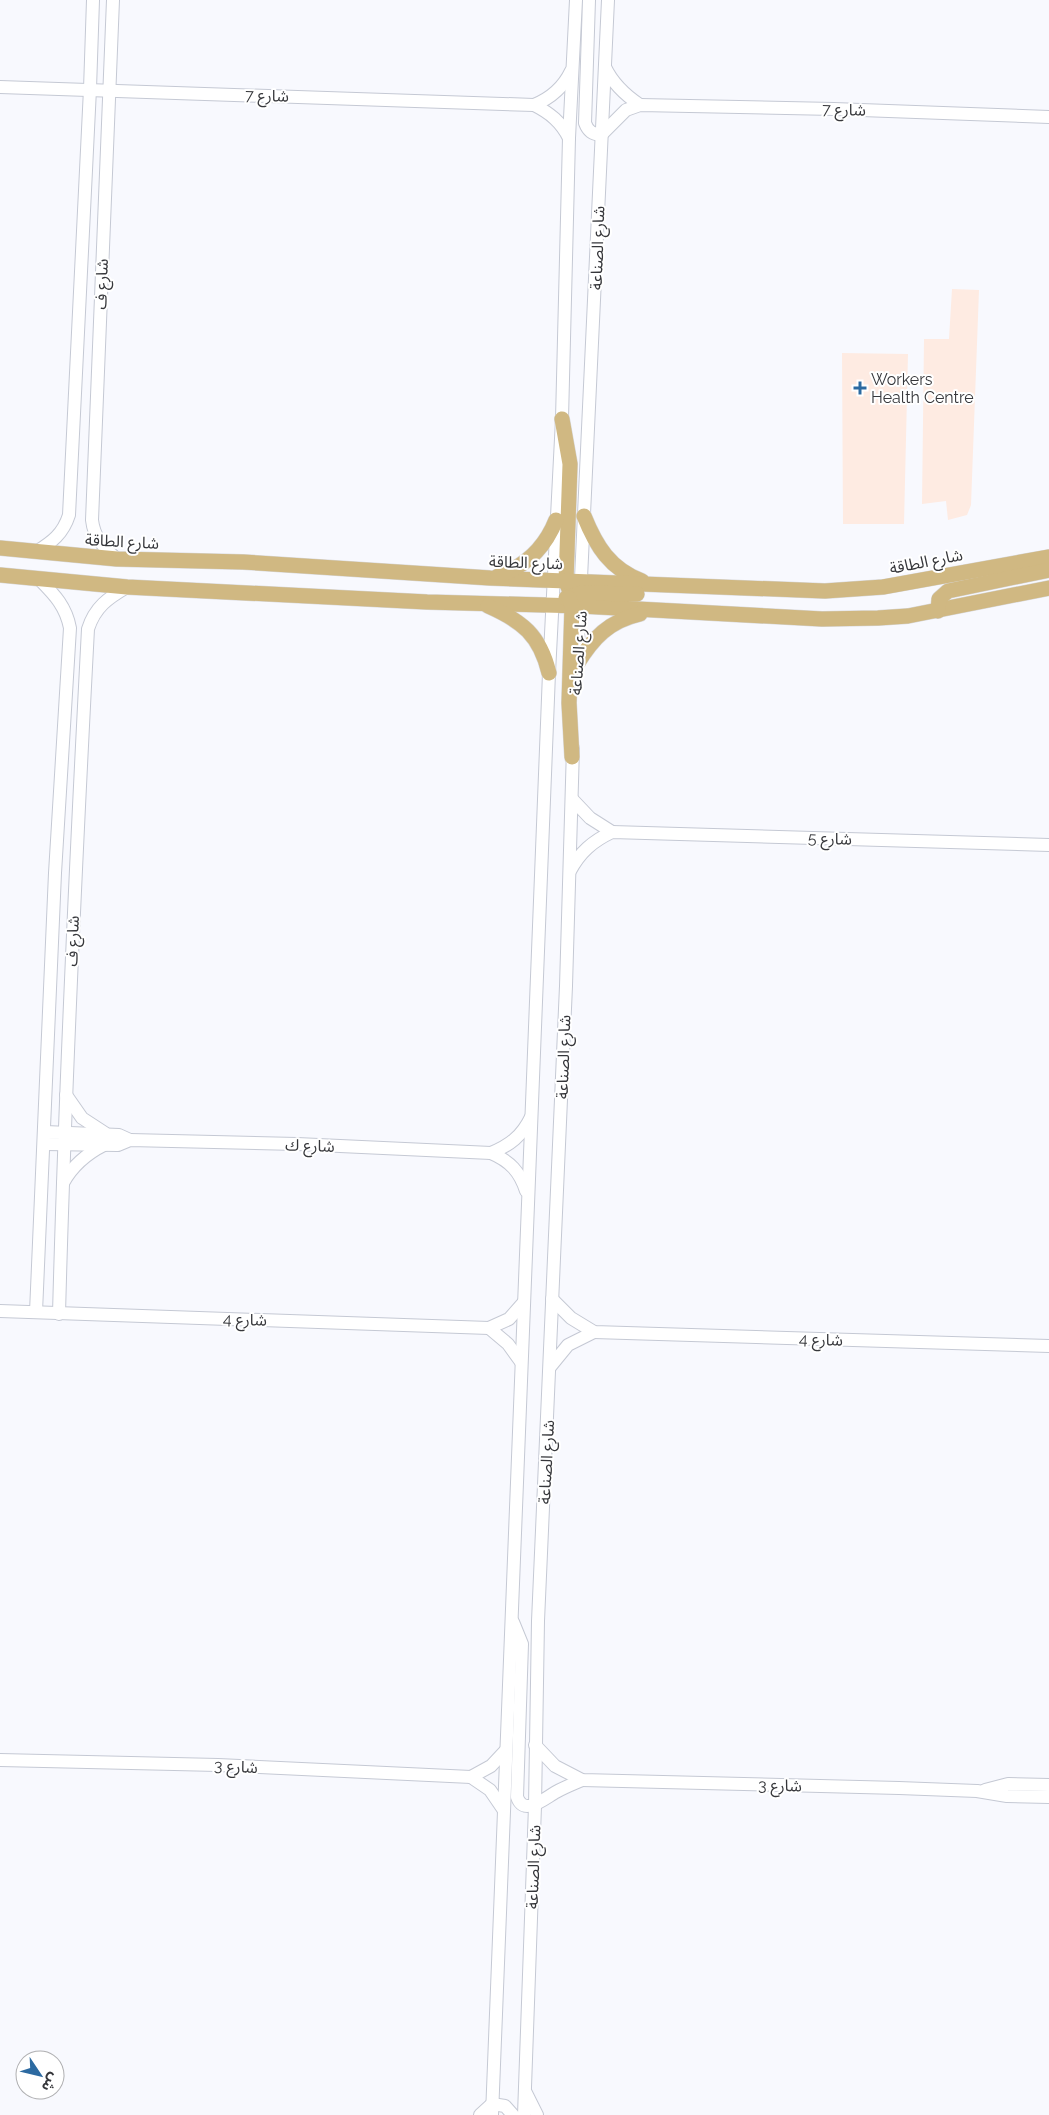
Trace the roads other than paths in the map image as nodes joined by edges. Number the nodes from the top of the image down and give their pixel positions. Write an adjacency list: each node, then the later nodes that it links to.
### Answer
1 (93, 0): 9 (street, شارع ف)
2 (113, 0): 10 (street, شارع ف)
3 (576, 0): 6 (street, شارع الصناعة)
4 (589, 0): 14 (street)
5 (608, 0): 7 (street, شارع الصناعة)
6 (574, 60): 11 (street); 15 (street, شارع الصناعة)
7 (605, 66): 12 (street); 14 (street, شارع الصناعة)
8 (0, 87): 9 (street, شارع 7)
9 (90, 89): 10 (street, شارع 7); 20 (street, شارع ف)
10 (109, 90): 11 (street, شارع 7); 22 (street, شارع ف)
11 (534, 105): 15 (street)
12 (640, 105): 13 (street, شارع 7); 14 (street)
13 (1049, 117)
14 (601, 135): 17 (street, شارع الصناعة)
15 (569, 138): 16 (street, شارع الصناعة)
16 (562, 419): 18 (street, شارع الصناعة); 31 (main road)
17 (584, 516): 27 (main road); 31 (street, شارع الصناعة)
18 (556, 520): 25 (main road); 31 (street, شارع الصناعة)
19 (0, 548): 20 (main road, شارع الطاقة)
20 (36, 552): 22 (main road, شارع الطاقة)
21 (1049, 557): 29 (main road, شارع الطاقة)
22 (118, 559): 25 (main road, شارع الطاقة)
23 (1049, 570): 35 (main road)
24 (0, 575): 26 (main road, شارع الطاقة)
25 (490, 578): 31 (main road, شارع الطاقة)
26 (40, 580): 28 (main road, شارع الطاقة); 42 (street, شارع ف)
27 (656, 585): 29 (main road, شارع الطاقة); 31 (main road, شارع الطاقة)
28 (127, 587): 32 (main road, شارع الطاقة); 43 (street, شارع ف)
29 (725, 588): 31 (main road)
30 (1049, 588): 35 (main road, شارع الطاقة)
31 (568, 594): 32 (main road); 33 (main road, شارع الطاقة); 34 (main road, شارع الطاقة); 36 (street, شارع الصناعة); 37 (street, شارع الصناعة); 38 (main road)
32 (426, 602): 33 (main road, شارع الطاقة)
33 (482, 604): 37 (main road)
34 (652, 610): 35 (main road, شارع الطاقة); 36 (main road)
35 (938, 611)
36 (577, 664): 38 (street, شارع الصناعة)
37 (549, 673): 46 (street, شارع الصناعة)
38 (572, 757): 39 (street, شارع الصناعة)
39 (572, 799): 40 (street); 44 (street, شارع الصناعة)
40 (612, 832): 41 (street, شارع 5); 44 (street)
41 (1049, 844)
42 (55, 873): 43 (street); 47 (street, شارع ف)
43 (75, 873): 45 (street, شارع ف)
44 (569, 873): 53 (street, شارع الصناعة)
45 (66, 1095): 48 (street, شارع ف); 49 (street)
46 (533, 1112): 50 (street); 52 (street, شارع الصناعة)
47 (44, 1138): 48 (street, شارع ك); 56 (street, شارع ف)
48 (65, 1138): 49 (street, شارع ك); 51 (street, شارع ف)
49 (107, 1139): 50 (street, شارع ك); 51 (street)
50 (491, 1153): 52 (street, شارع ك)
51 (62, 1185): 57 (street, شارع ف)
52 (527, 1194): 54 (street, شارع الصناعة)
53 (552, 1299): 59 (street, شارع 4); 62 (street, شارع الصناعة)
54 (524, 1302): 58 (street, شارع 4); 61 (street, شارع الصناعة)
55 (0, 1311): 56 (street, شارع 4)
56 (36, 1312): 57 (street, شارع 4)
57 (59, 1314): 58 (street, شارع 4)
58 (489, 1328): 61 (street)
59 (594, 1332): 60 (street, شارع 4); 62 (street, شارع 4)
60 (1049, 1346)
61 (521, 1362): 63 (street, شارع الصناعة)
62 (550, 1367): 64 (street, شارع الصناعة)
63 (511, 1617): 65 (street, شارع الصناعة); 72 (street)
64 (535, 1745): 68 (street, شارع 3); 72 (street, شارع الصناعة)
65 (506, 1750): 67 (street); 73 (street, شارع الصناعة)
66 (0, 1760): 67 (street, شارع 3)
67 (471, 1777): 73 (street)
68 (582, 1780): 70 (street, شارع 3); 72 (street, شارع 3)
69 (1049, 1785): 70 (street, شارع 3)
70 (978, 1791): 71 (street, شارع 3)
71 (1049, 1797)
72 (535, 1806): 74 (street, شارع الصناعة)
73 (503, 1809): 75 (street, شارع الصناعة)
74 (524, 2090): 78 (street, شارع الصناعة); 79 (street)
75 (492, 2109): 76 (street); 77 (street)
76 (480, 2115)
77 (513, 2115)
78 (524, 2115)
79 (538, 2115)

